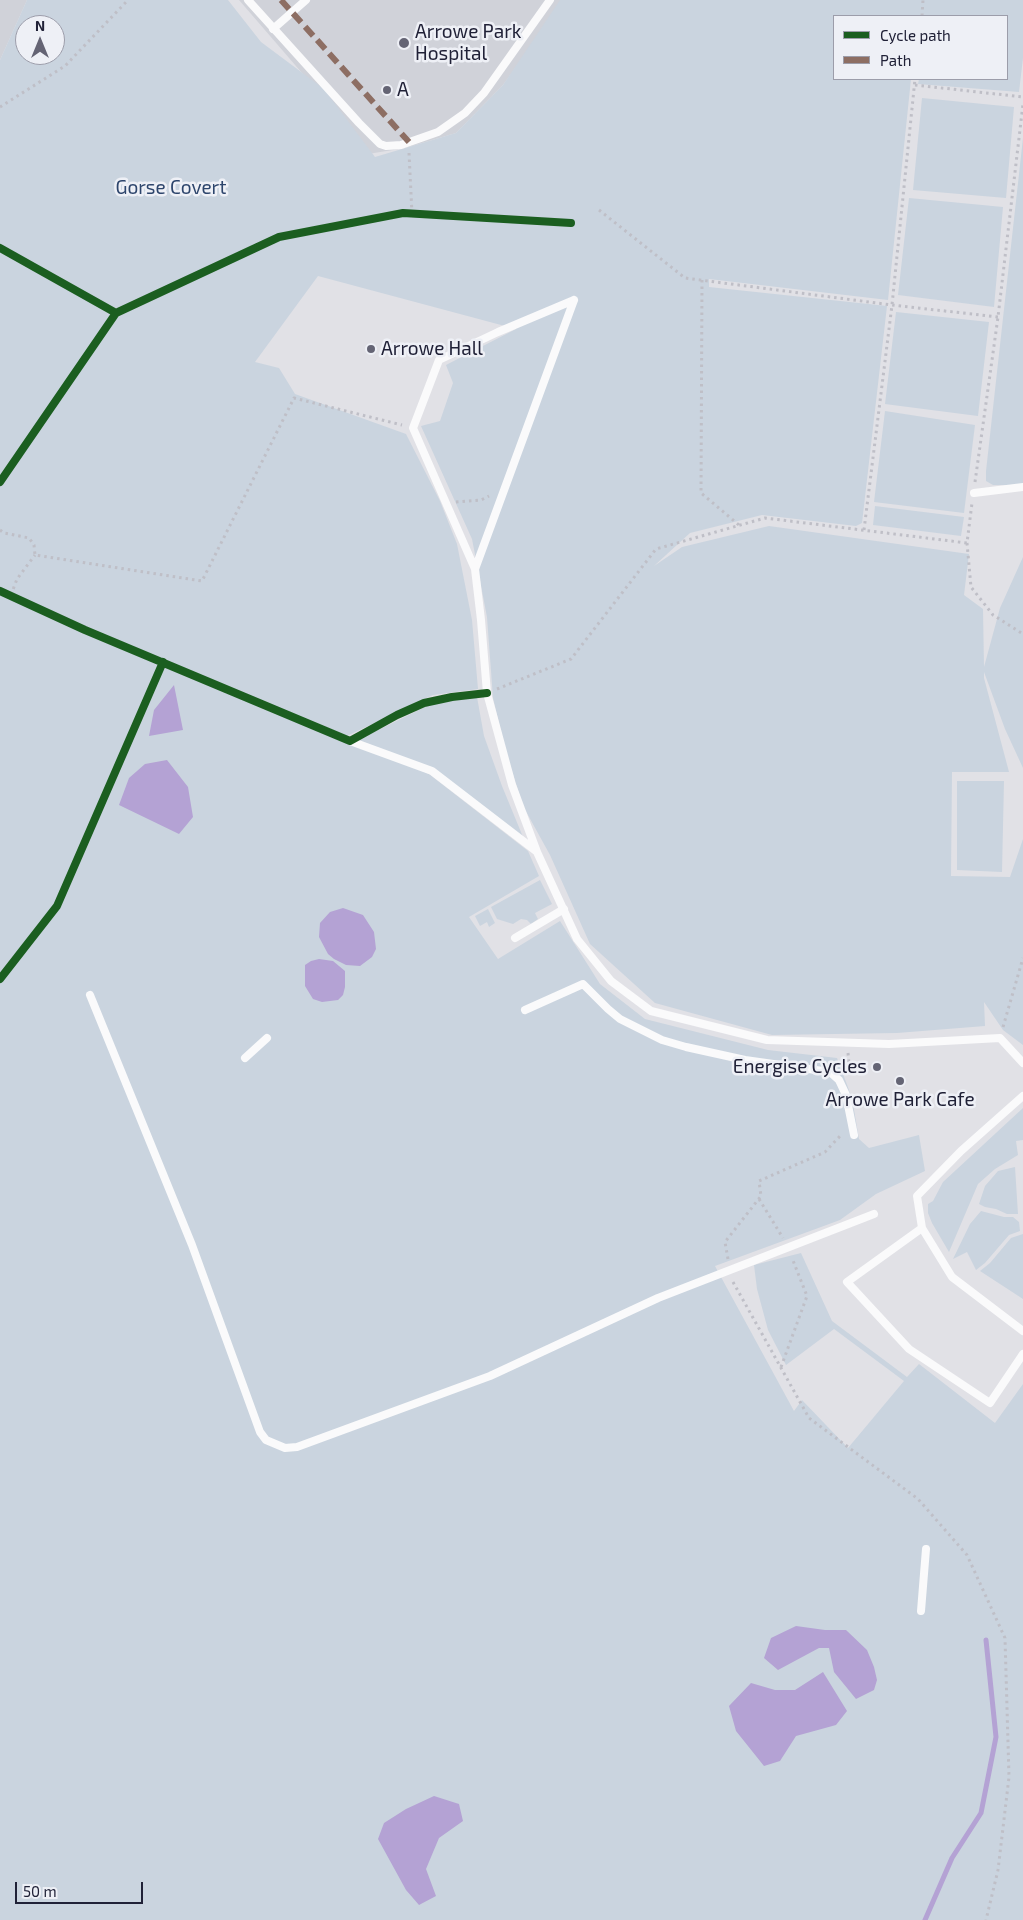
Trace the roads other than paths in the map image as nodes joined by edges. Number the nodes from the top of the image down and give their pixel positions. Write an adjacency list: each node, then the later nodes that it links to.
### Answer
1 (248, 0): 4 (lane)
2 (306, 0): 4 (lane)
3 (550, 0): 4 (lane)
4 (273, 29)
5 (1023, 487): 6 (lane)
6 (974, 493)
7 (474, 569): 7 (lane); 9 (lane)
8 (350, 740): 9 (lane)
9 (538, 852): 10 (lane)
10 (564, 909): 11 (lane); 16 (lane)
11 (515, 938)
12 (90, 995): 19 (lane)
13 (525, 1010): 18 (lane)
14 (267, 1038): 15 (lane)
15 (245, 1058)
16 (1023, 1063)
17 (1023, 1096): 20 (lane)
18 (854, 1134)
19 (874, 1214)
20 (922, 1228): 21 (lane); 22 (lane)
21 (1023, 1331)
22 (1023, 1354)
23 (926, 1549): 24 (lane)
24 (921, 1611)

